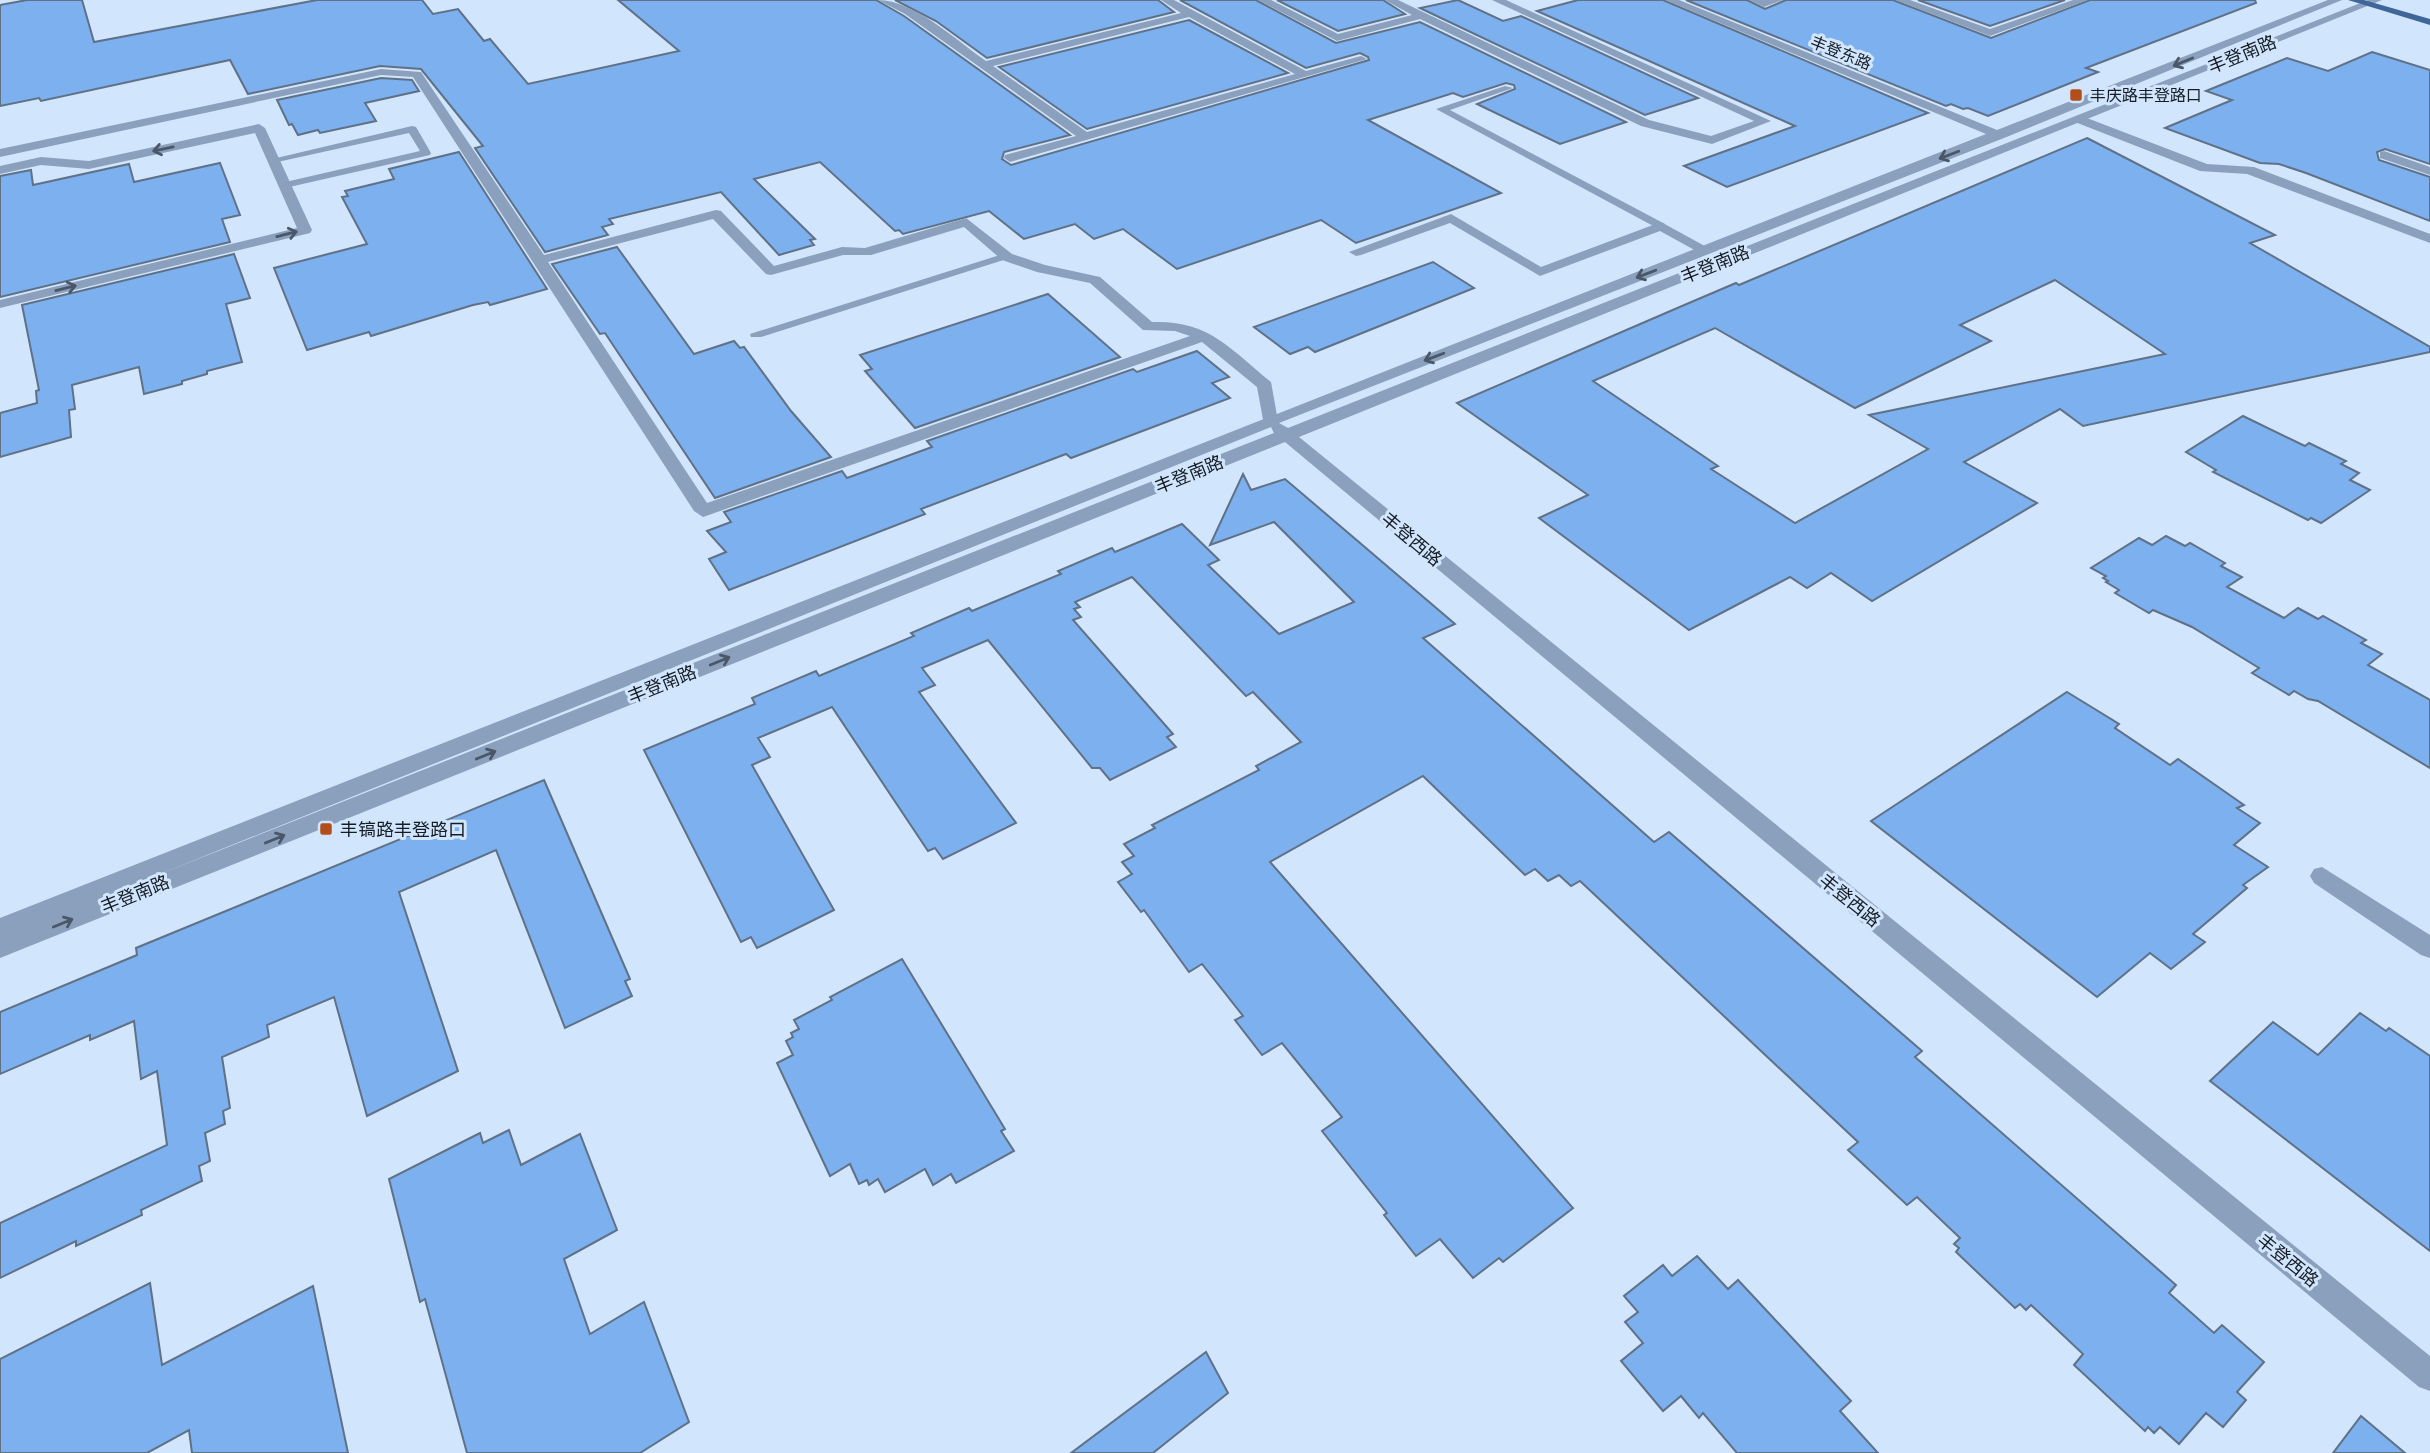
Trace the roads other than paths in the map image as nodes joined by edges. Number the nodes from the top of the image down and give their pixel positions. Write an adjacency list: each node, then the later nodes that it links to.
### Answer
1 (883, 0): 19 (street)
2 (1166, 0): 15 (street)
3 (1263, 0): 16 (street)
4 (1497, 0): 16 (street)
5 (1670, 0): 23 (street, 丰登东路)
6 (1754, 0): 7 (street)
7 (1778, 0)
8 (1900, 0): 9 (street)
9 (2084, 0)
10 (2337, 0): 23 (street, 丰登南路, one-way to 23)
11 (2397, 0): 14 (main road)
12 (1395, 1): 16 (street)
13 (2366, 1): 17 (main road); 22 (street, 丰登南路)
14 (2430, 10)
15 (1189, 14): 19 (street); 20 (street)
16 (1422, 15)
17 (2430, 22)
18 (1361, 59): 20 (street)
19 (984, 65): 24 (street)
20 (1305, 75): 24 (street)
21 (1508, 88): 32 (lane)
22 (2079, 119): 33 (street); 41 (street, 丰登南路)
23 (2000, 135): 34 (street, 丰登南路, one-way to 34)
24 (1086, 136): 27 (street)
25 (0, 153): 37 (street)
26 (2384, 155): 30 (street)
27 (1010, 158)
28 (273, 160): 29 (street, one-way to 29); 31 (street); 31 (lane)
29 (0, 170)
30 (2430, 171)
31 (285, 185): 38 (street, one-way to 31)
32 (1661, 226): 34 (street); 35 (street)
33 (2430, 239)
34 (1705, 250): 41 (street, 丰登南路, one-way to 41)
35 (1356, 252)
36 (1007, 257): 37 (street); 39 (lane); 40 (street)
37 (540, 260): 40 (street)
38 (0, 304)
39 (756, 334)
40 (1204, 336): 41 (street)
41 (1278, 428): 43 (street, 丰登南路); 44 (street, 丰登南路, one-way to 41); 46 (street, 丰登西路)
42 (2322, 876): 45 (street)
43 (0, 928)
44 (0, 948)
45 (2430, 948)
46 (2430, 1376)

